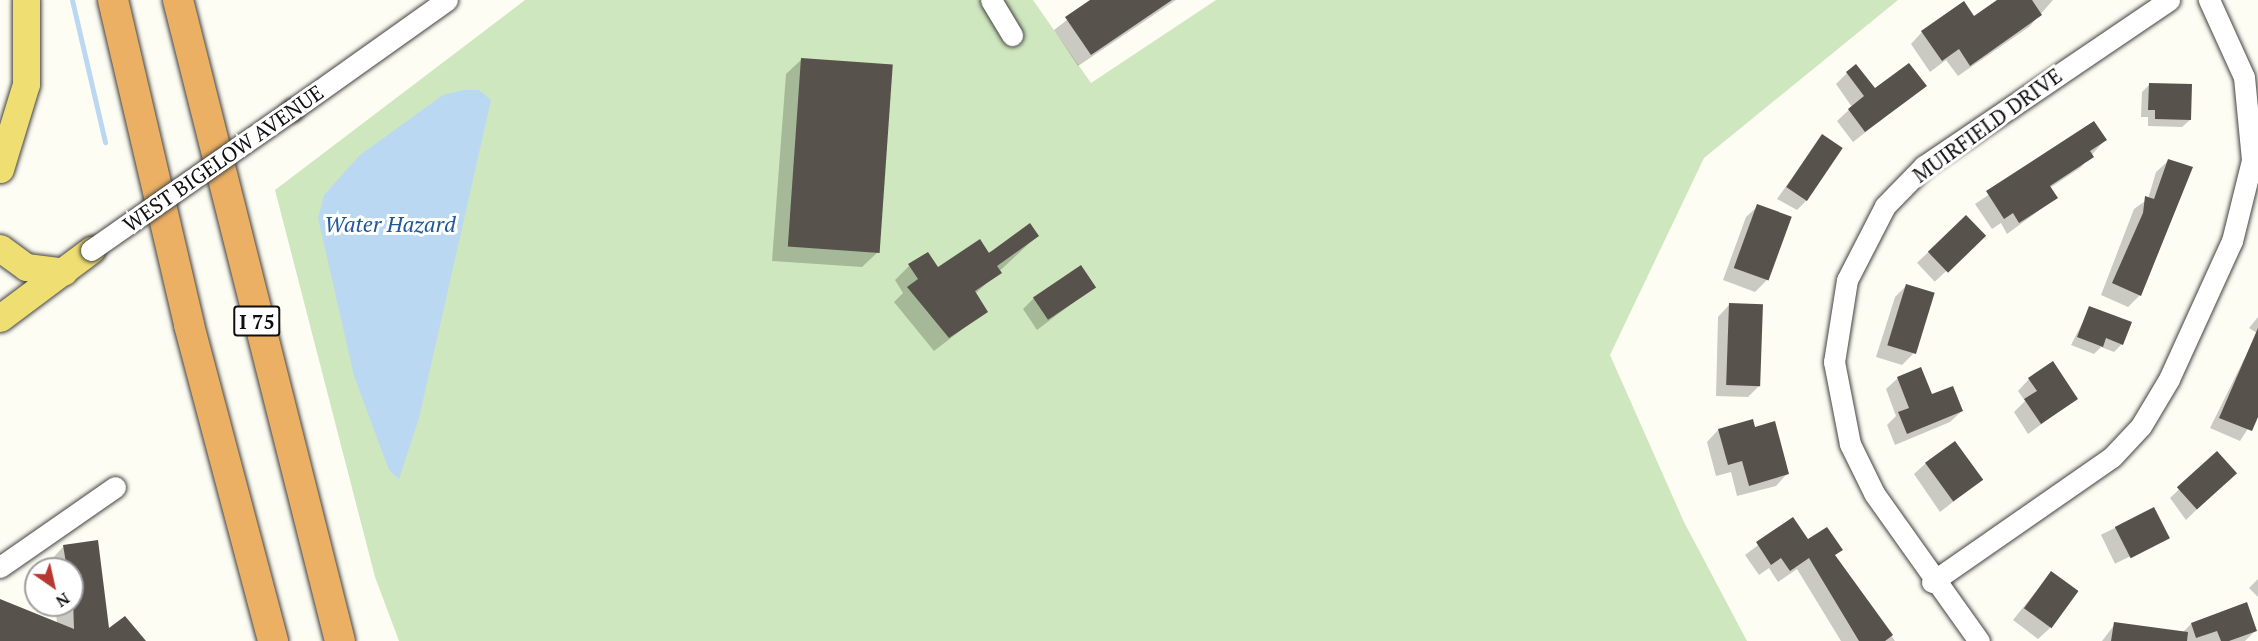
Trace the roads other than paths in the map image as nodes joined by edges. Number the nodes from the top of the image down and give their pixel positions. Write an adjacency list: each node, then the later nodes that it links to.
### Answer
1 (26, 0): 9 (main road)
2 (113, 0): 17 (highway)
3 (177, 0): 18 (highway, I 75)
4 (447, 0): 11 (street, WEST BIGELOW AVENUE, bridge)
5 (991, 0): 8 (street)
6 (2169, 0): 16 (street, MUIRFIELD DRIVE)
7 (2209, 0): 16 (street)
8 (1012, 35)
9 (0, 169)
10 (0, 248): 12 (main road)
11 (91, 250): 12 (main road, WEST BIGELOW AVENUE)
12 (64, 272): 13 (main road, WEST BIGELOW AVENUE)
13 (0, 318)
14 (115, 487): 15 (street)
15 (0, 567)
16 (1932, 582): 19 (street, MUIRFIELD DRIVE)
17 (273, 641)
18 (340, 641)
19 (1979, 641)

